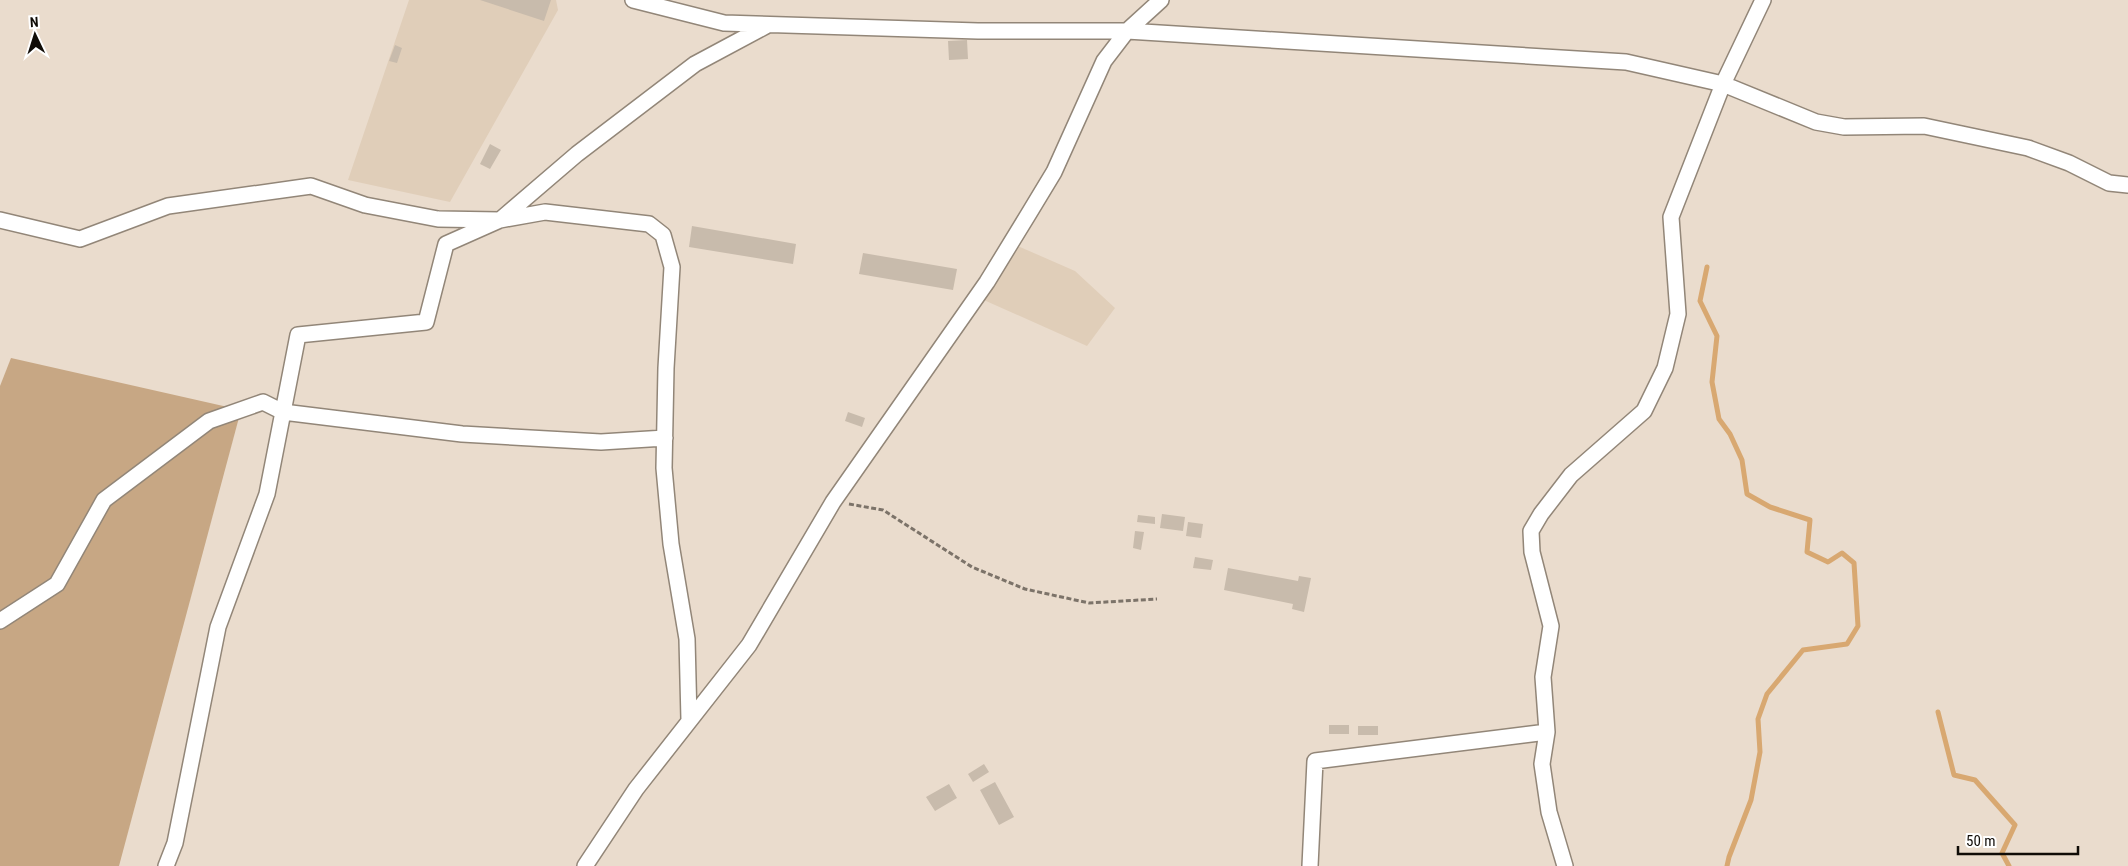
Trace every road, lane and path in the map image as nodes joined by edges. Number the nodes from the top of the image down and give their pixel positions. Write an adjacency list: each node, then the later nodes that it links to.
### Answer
1 (633, 0): 4 (street)
2 (1161, 0): 5 (street)
3 (1763, 0): 6 (street)
4 (767, 25): 5 (street); 9 (street)
5 (1127, 31): 6 (street); 12 (street)
6 (1722, 84): 7 (street); 16 (street)
7 (2128, 185)
8 (0, 220): 9 (street)
9 (500, 220): 10 (street); 11 (street)
10 (283, 412): 11 (street); 14 (street); 17 (street)
11 (665, 438): 15 (street)
12 (833, 502): 13 (path); 15 (street)
13 (1157, 599)
14 (0, 621)
15 (689, 720): 18 (street)
16 (1547, 732): 19 (street); 20 (street)
17 (166, 866)
18 (585, 866)
19 (1310, 866)
20 (1565, 866)

